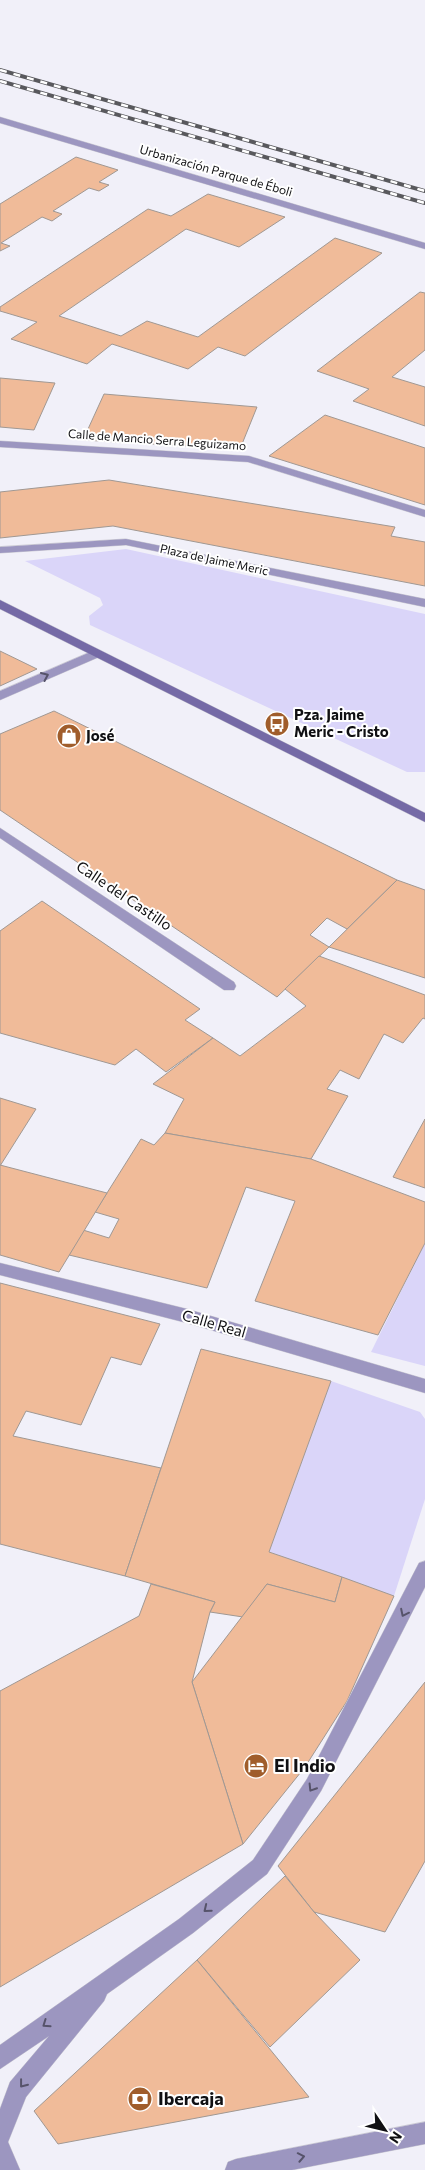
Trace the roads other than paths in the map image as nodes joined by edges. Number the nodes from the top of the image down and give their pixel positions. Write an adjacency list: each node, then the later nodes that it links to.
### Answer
1 (0, 120): 2 (street, Urbanización Parque de Éboli)
2 (425, 246)
3 (0, 444): 4 (street, Calle de Mancio Serra Leguizamo)
4 (425, 514)
5 (0, 550): 6 (street, Plaza de Jaime Meric)
6 (425, 603)
7 (0, 604): 8 (street)
8 (95, 654): 9 (street, one-way to 8); 10 (street)
9 (0, 696)
10 (425, 818)
11 (0, 832): 12 (street, Calle del Castillo)
12 (229, 986)
13 (0, 1269): 14 (street, Calle Real)
14 (425, 1386)
15 (425, 1569): 16 (street, one-way to 16)
16 (109, 1979): 17 (street, one-way to 17); 19 (street, one-way to 19)
17 (0, 2058)
18 (425, 2133): 22 (street, one-way to 18)
19 (0, 2136)
20 (0, 2149): 21 (street)
21 (9, 2170)
22 (236, 2170)

